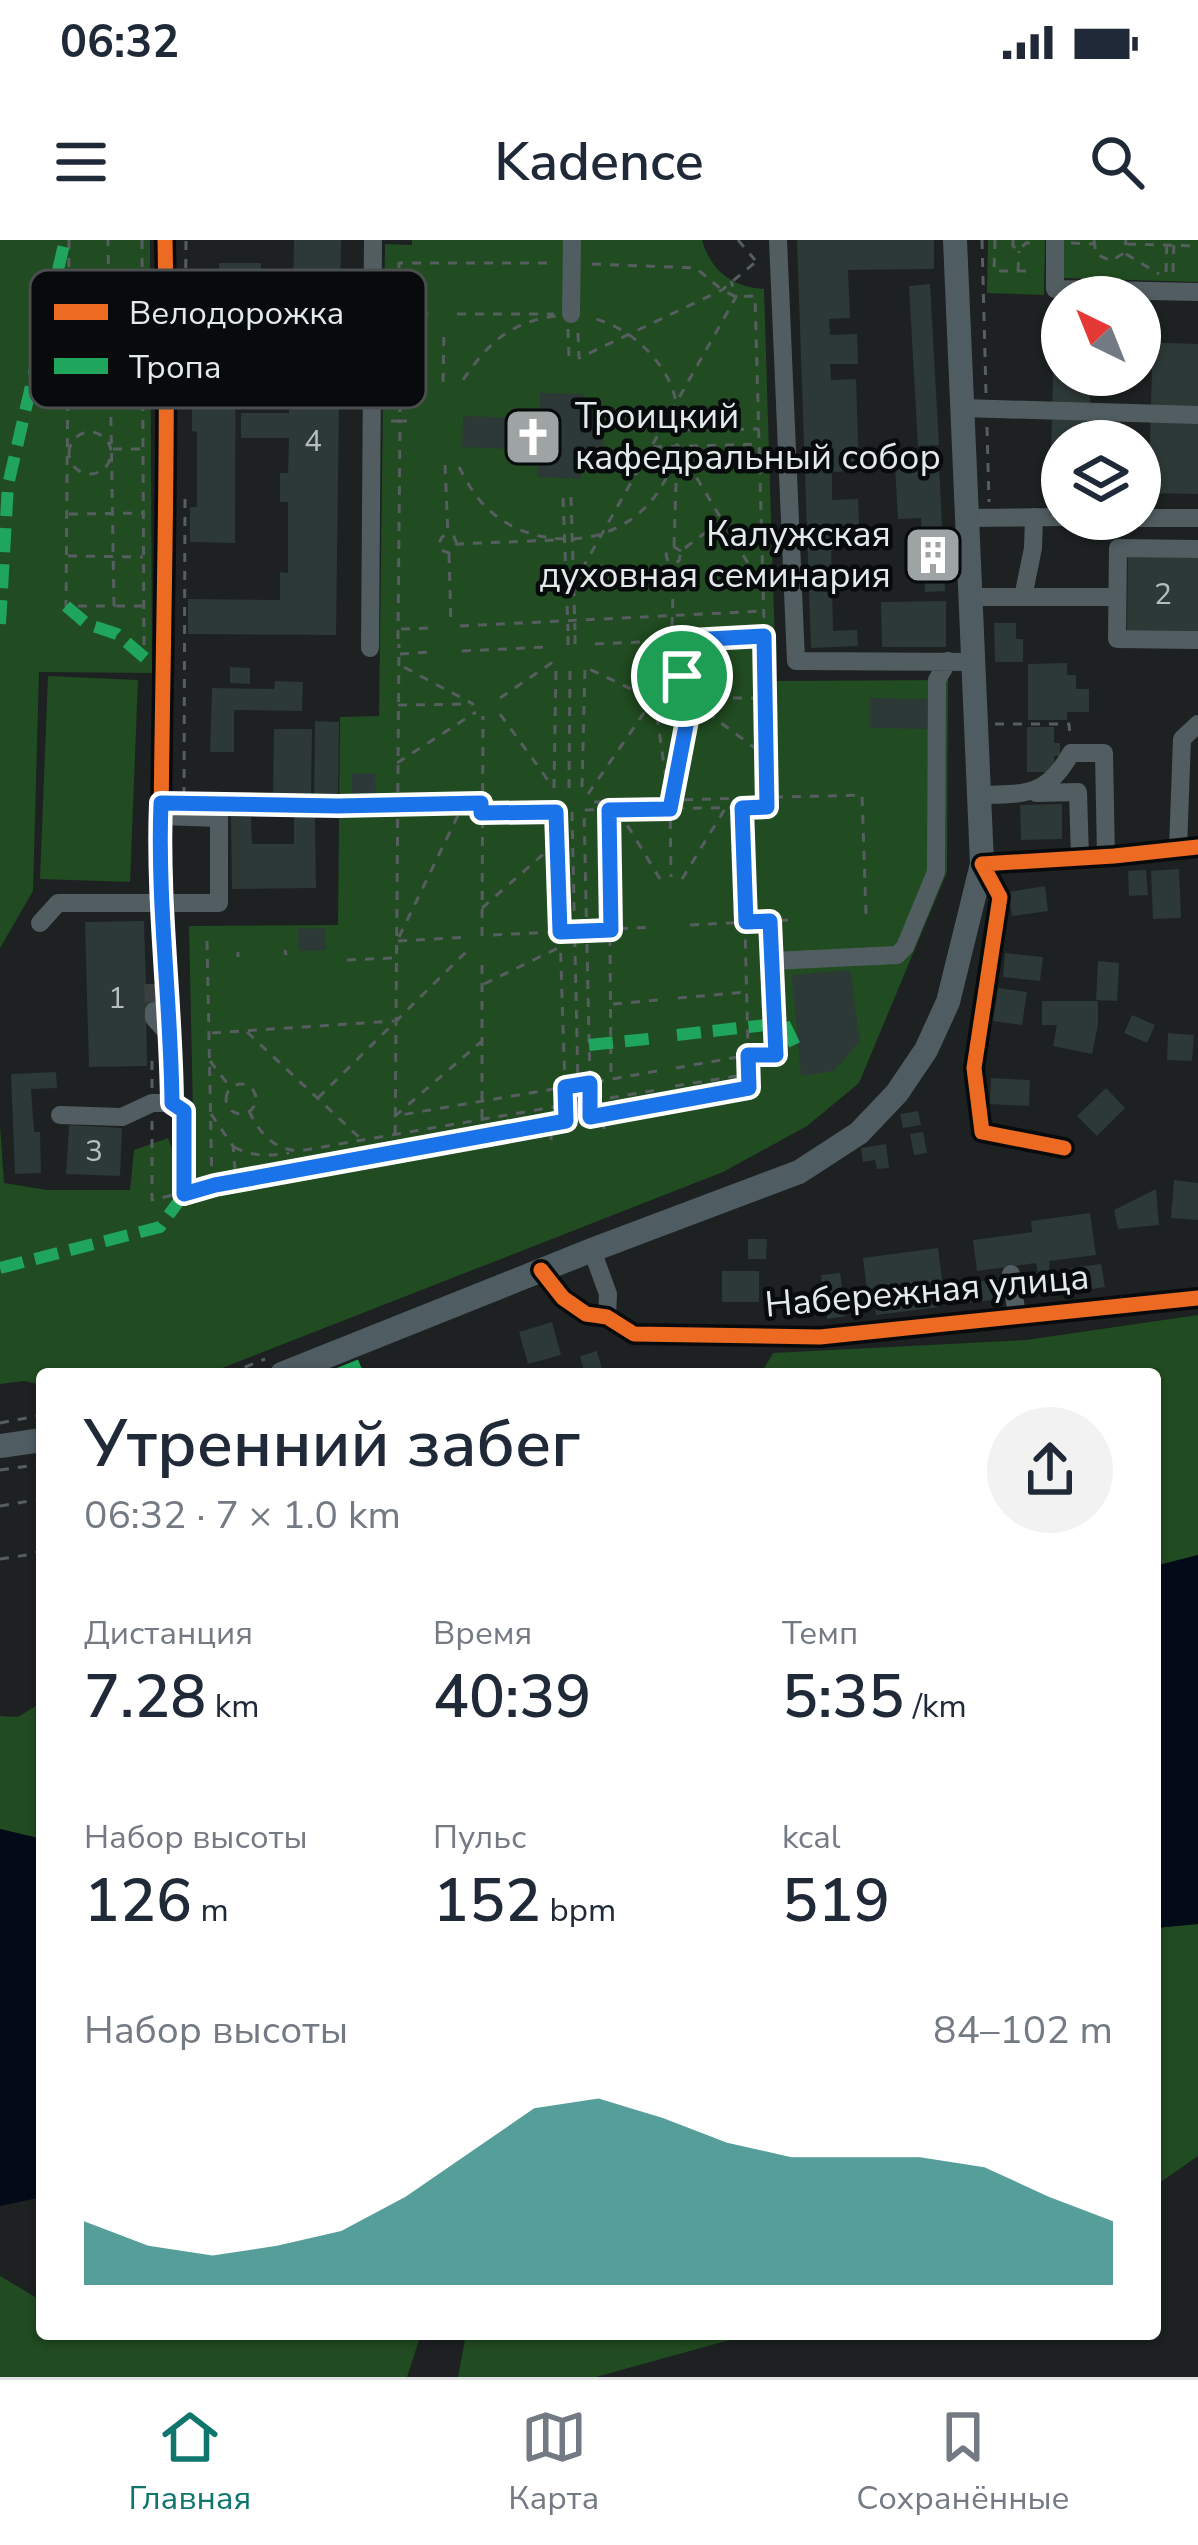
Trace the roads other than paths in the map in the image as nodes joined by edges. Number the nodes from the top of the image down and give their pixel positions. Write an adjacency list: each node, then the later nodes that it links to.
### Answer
1 (165, 240): 7 (street)
2 (373, 240): 8 (street)
3 (572, 240): 10 (street)
4 (955, 240): 11 (main road)
5 (778, 242): 26 (street)
6 (1055, 242): 9 (street)
7 (166, 270)
8 (373, 270)
9 (1198, 292)
10 (572, 314)
11 (975, 405): 14 (street); 17 (main road)
12 (165, 408): 30 (street)
13 (371, 408): 25 (street)
14 (1198, 415)
15 (1034, 517): 16 (street); 17 (street); 22 (street)
16 (1041, 517)
17 (979, 518): 21 (main road)
18 (1161, 518): 19 (street)
19 (1198, 518)
20 (1198, 549): 23 (street)
21 (970, 597): 22 (street); 26 (main road)
22 (1023, 597): 23 (street)
23 (1117, 597): 24 (street)
24 (1198, 640)
25 (370, 648)
26 (961, 661): 29 (main road); 37 (street)
27 (1198, 724): 31 (street)
28 (1031, 793): 29 (street); 32 (street); 33 (street)
29 (980, 795): 34 (main road)
30 (161, 810): 35 (street); 35 (street)
31 (1188, 848): 32 (street)
32 (1106, 857): 33 (street)
33 (1080, 858): 34 (street)
34 (982, 864): 43 (street); 44 (main road)
35 (162, 904): 36 (street); 38 (street)
36 (40, 923)
37 (772, 961)
38 (166, 963): 39 (street); 41 (street)
39 (153, 984)
40 (154, 1011): 41 (street)
41 (172, 1038): 42 (street)
42 (60, 1115)
43 (1064, 1148)
44 (592, 1250): 45 (main road); 49 (street)
45 (541, 1270): 49 (street, Набережная улица); 50 (main road)
46 (1012, 1274): 48 (street)
47 (1198, 1298): 48 (street, Набережная улица)
48 (1017, 1316): 49 (street, Набережная улица)
49 (608, 1317)
50 (277, 1366)
51 (36, 1441): 52 (main road)
52 (0, 1446)

